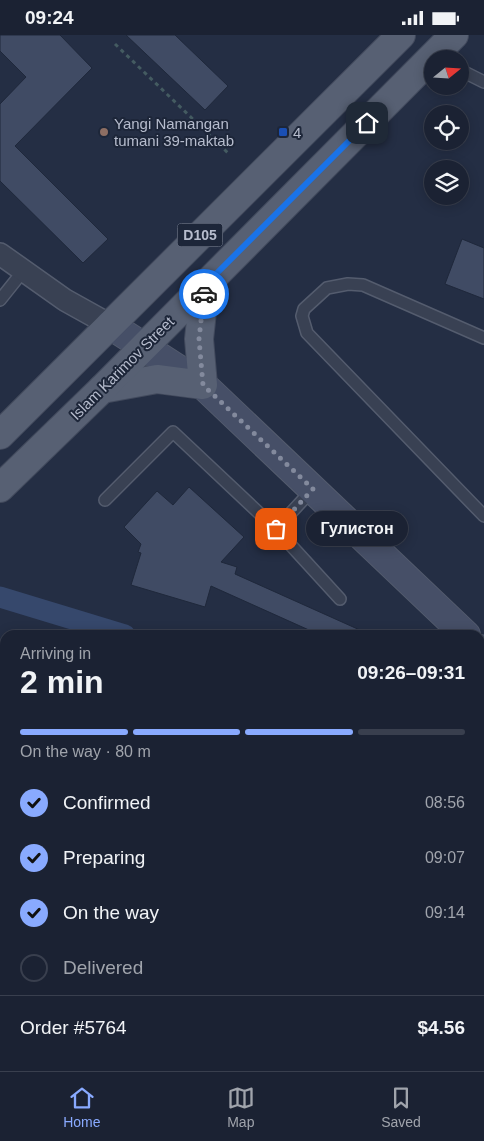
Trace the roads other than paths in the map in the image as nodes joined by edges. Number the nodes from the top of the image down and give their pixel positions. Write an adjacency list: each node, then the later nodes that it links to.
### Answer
1 (400, 35): 11 (main road, D105)
2 (454, 35): 3 (main road, Islam Karimov Street / D105)
3 (442, 50)
4 (424, 70): 9 (main road, Islam Karimov Street / D105)
5 (469, 75): 6 (lane)
6 (484, 81)
7 (0, 253): 8 (street)
8 (24, 270): 10 (lane); 11 (street)
9 (205, 285): 13 (main road, Islam Karimov Street / D105); 14 (main road)
10 (0, 300)
11 (110, 325): 13 (main road); 16 (main road, D105)
12 (484, 338): 20 (lane)
13 (144, 347): 14 (main road); 15 (main road, Islam Karimov Street / D105)
14 (203, 385): 15 (main road); 18 (main road)
15 (102, 389): 17 (main road, Islam Karimov Street / D105)
16 (0, 435)
17 (0, 488)
18 (313, 489): 21 (lane); 23 (main road)
19 (105, 500): 21 (lane)
20 (484, 516)
21 (276, 529): 22 (lane)
22 (340, 599)
23 (461, 630)

